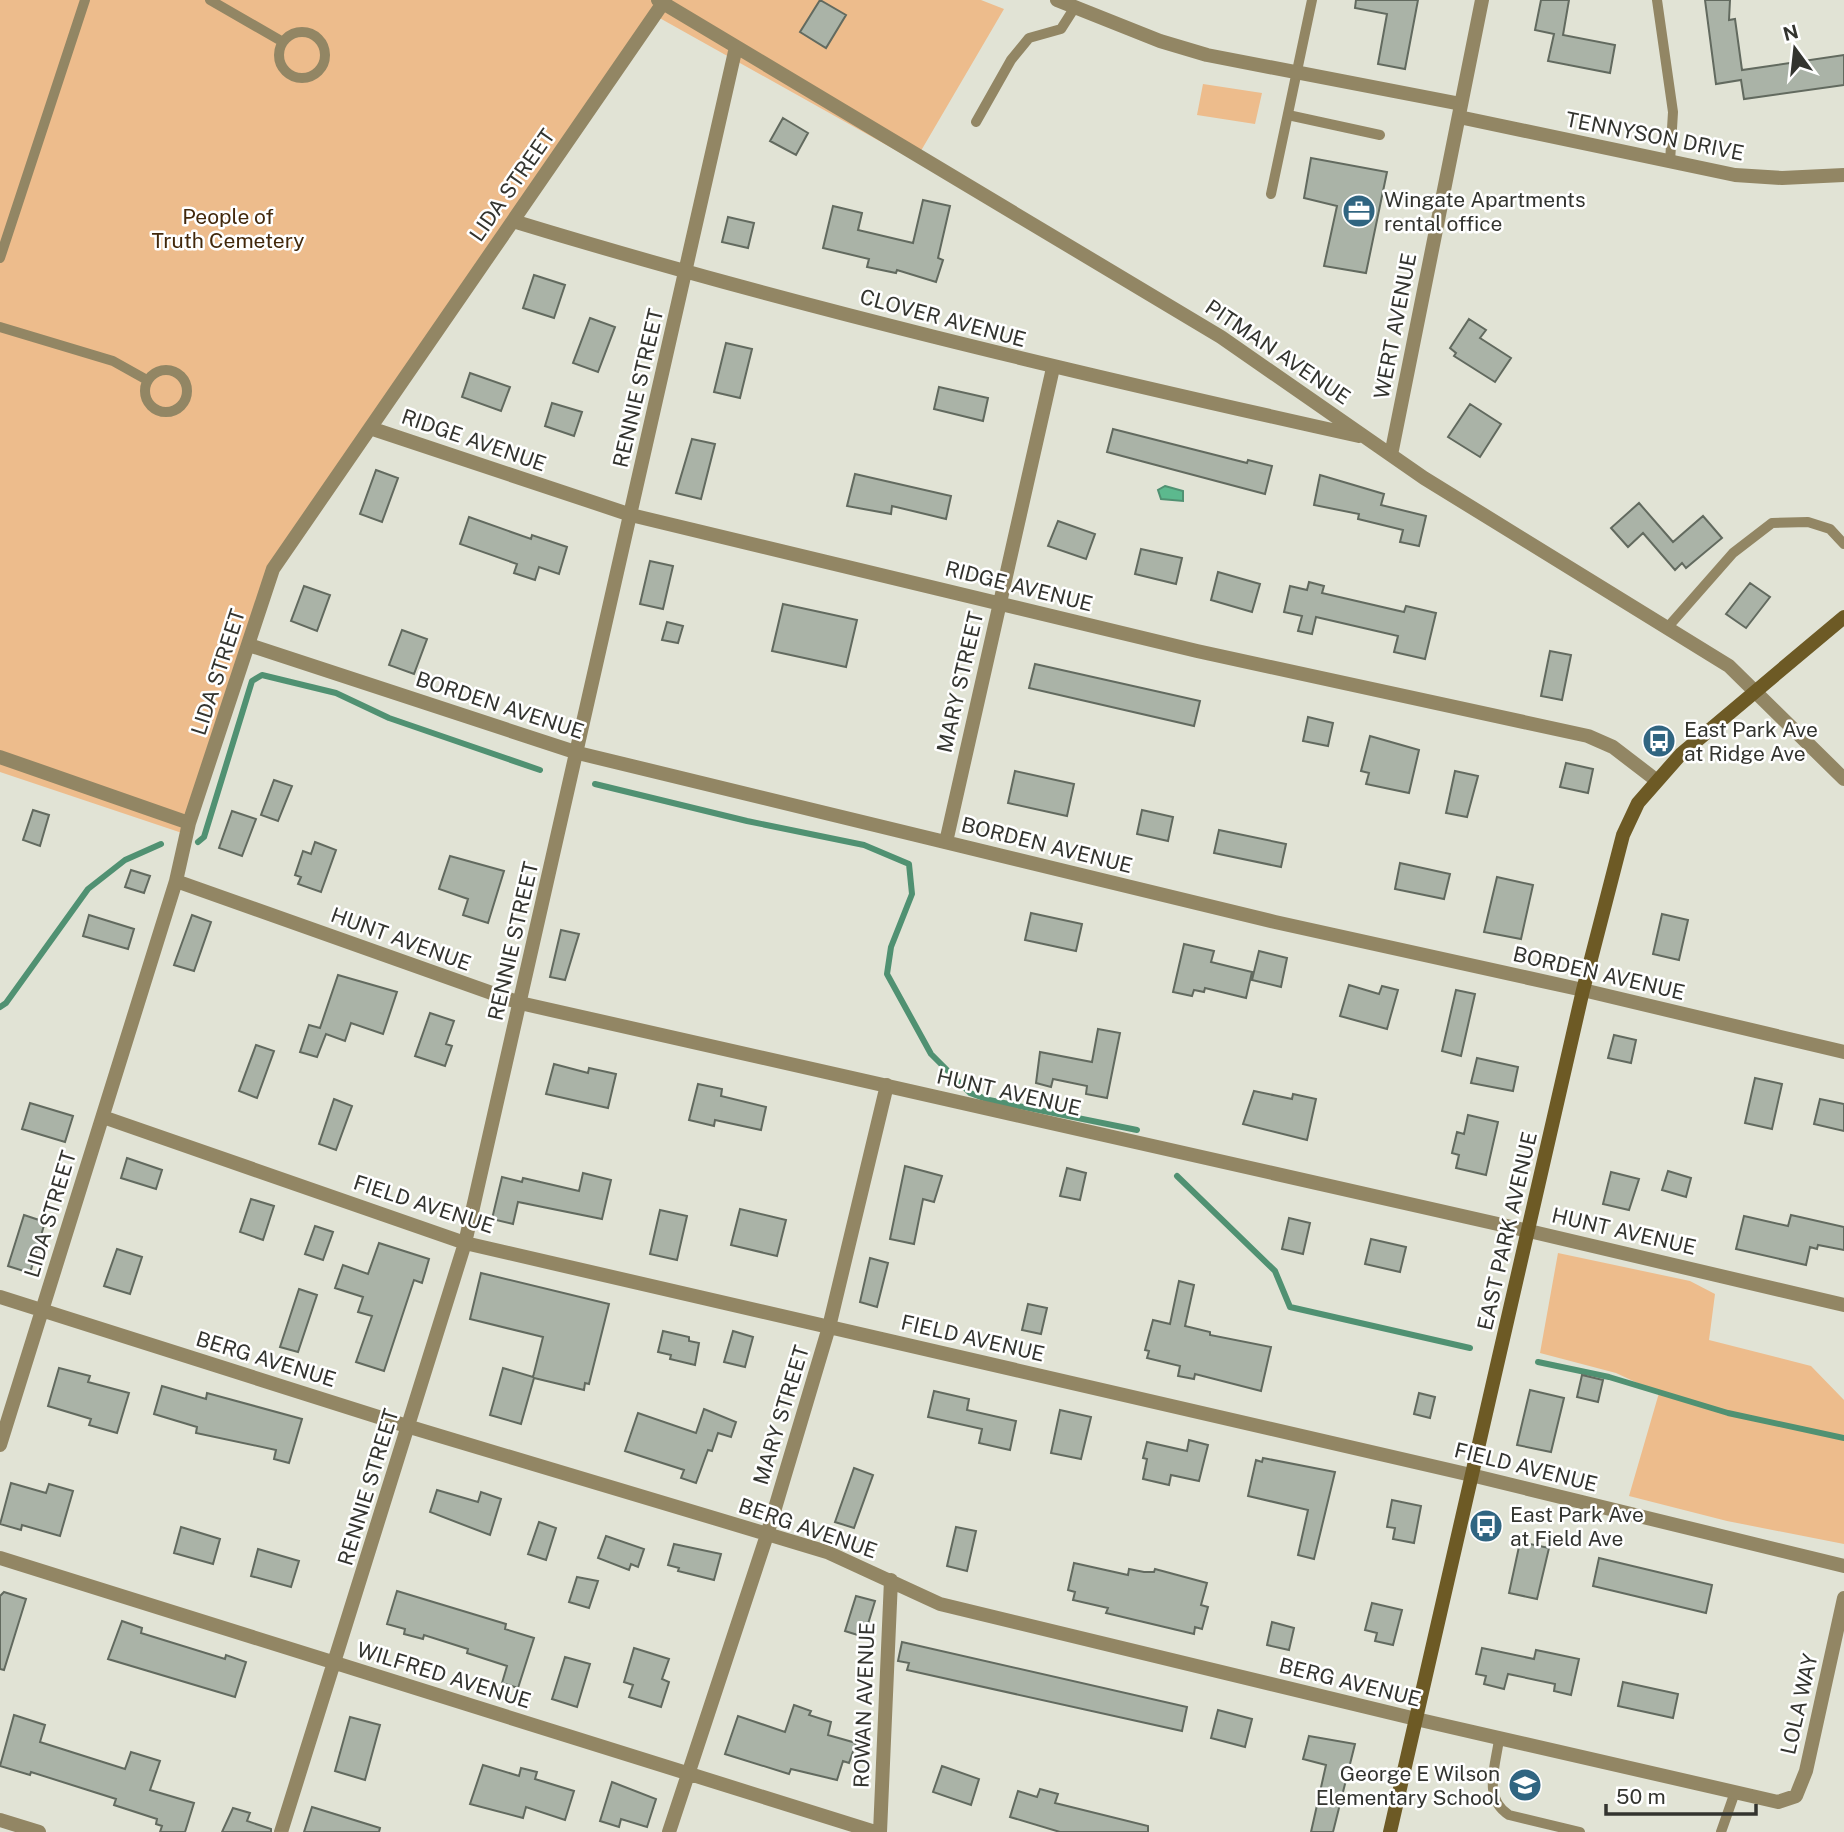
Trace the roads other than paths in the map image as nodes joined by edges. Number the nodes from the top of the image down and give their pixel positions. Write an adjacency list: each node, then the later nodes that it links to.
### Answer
1 (85, 0): 20 (lane)
2 (210, 0): 9 (lane)
3 (1057, 0): 8 (street, TENNYSON DRIVE)
4 (1312, 0): 11 (lane)
5 (1482, 0): 12 (street, WERT AVENUE)
6 (1657, 0): 16 (lane)
7 (660, 1): 10 (street, PITMAN AVENUE); 19 (street, LIDA STREET)
8 (1075, 7): 11 (street, TENNYSON DRIVE); 14 (lane)
9 (283, 42): 9 (lane)
10 (736, 47): 21 (street, RENNIE STREET); 26 (street, PITMAN AVENUE)
11 (1297, 73): 12 (street, TENNYSON DRIVE); 13 (lane)
12 (1460, 111): 16 (street, TENNYSON DRIVE); 27 (street, WERT AVENUE)
13 (1288, 115): 15 (lane); 18 (lane)
14 (976, 122)
15 (1380, 135)
16 (1670, 162): 17 (street, TENNYSON DRIVE)
17 (1844, 175)
18 (1271, 194)
19 (513, 221): 21 (street, CLOVER AVENUE); 25 (street, LIDA STREET)
20 (0, 258)
21 (685, 273): 23 (street, CLOVER AVENUE); 28 (street, RENNIE STREET)
22 (0, 327): 24 (lane)
23 (1053, 368): 26 (street, CLOVER AVENUE); 30 (street, MARY STREET)
24 (147, 380): 24 (lane)
25 (370, 428): 28 (street, RIDGE AVENUE); 33 (street, LIDA STREET)
26 (1368, 438): 27 (street, PITMAN AVENUE)
27 (1391, 455): 32 (street, PITMAN AVENUE)
28 (631, 515): 30 (street, RIDGE AVENUE); 35 (street, RENNIE STREET)
29 (1844, 544): 32 (lane)
30 (1000, 603): 38 (street, RIDGE AVENUE); 40 (street, MARY STREET)
31 (1844, 617): 34 (street, EAST PARK AVENUE)
32 (1667, 628): 34 (street, PITMAN AVENUE)
33 (249, 645): 35 (street, BORDEN AVENUE); 39 (street, LIDA STREET)
34 (1757, 691): 37 (street, PITMAN AVENUE); 38 (street, EAST PARK AVENUE)
35 (578, 753): 40 (street, BORDEN AVENUE); 43 (street, RENNIE STREET)
36 (0, 757): 39 (street)
37 (1844, 779)
38 (1656, 780): 42 (street, EAST PARK AVENUE)
39 (189, 823): 41 (street, LIDA STREET)
40 (946, 842): 42 (street, BORDEN AVENUE)
41 (176, 881): 43 (street, HUNT AVENUE); 46 (street, LIDA STREET)
42 (1583, 990): 44 (street, BORDEN AVENUE); 47 (street, EAST PARK AVENUE)
43 (520, 1003): 45 (street, HUNT AVENUE); 48 (street, RENNIE STREET)
44 (1844, 1052)
45 (887, 1086): 47 (street, HUNT AVENUE); 52 (street, MARY STREET)
46 (103, 1117): 48 (street, FIELD AVENUE); 51 (street, LIDA STREET)
47 (1530, 1231): 50 (street, HUNT AVENUE); 55 (street, EAST PARK AVENUE)
48 (465, 1243): 52 (street, FIELD AVENUE); 53 (street, RENNIE STREET)
49 (0, 1297): 51 (street, BERG AVENUE)
50 (1844, 1305)
51 (42, 1311): 53 (street, BERG AVENUE); 54 (street, LIDA STREET)
52 (829, 1327): 55 (street, FIELD AVENUE); 56 (street, MARY STREET)
53 (410, 1427): 56 (street, BERG AVENUE); 61 (street, RENNIE STREET)
54 (0, 1445)
55 (1471, 1475): 58 (street, FIELD AVENUE); 62 (street, EAST PARK AVENUE)
56 (766, 1535): 59 (street, BERG AVENUE); 64 (street, MARY STREET)
57 (0, 1558): 61 (street, WILFRED AVENUE)
58 (1844, 1566)
59 (891, 1580): 62 (street, BERG AVENUE); 71 (street, ROWAN AVENUE)
60 (1844, 1598): 66 (street, LOLA WAY)
61 (335, 1663): 64 (street, WILFRED AVENUE); 69 (street, RENNIE STREET)
62 (1416, 1719): 63 (street, BERG AVENUE); 72 (street, EAST PARK AVENUE)
63 (1499, 1739): 65 (street, BERG AVENUE); 73 (lane)
64 (688, 1773): 70 (street, MARY STREET); 71 (street, WILFRED AVENUE)
65 (1651, 1774): 66 (street, LOLA WAY)
66 (1735, 1792): 74 (lane)
67 (0, 1820): 68 (street)
68 (39, 1832)
69 (281, 1832)
70 (669, 1832)
71 (878, 1832)
72 (1390, 1832)
73 (1580, 1832)
74 (1721, 1832)

